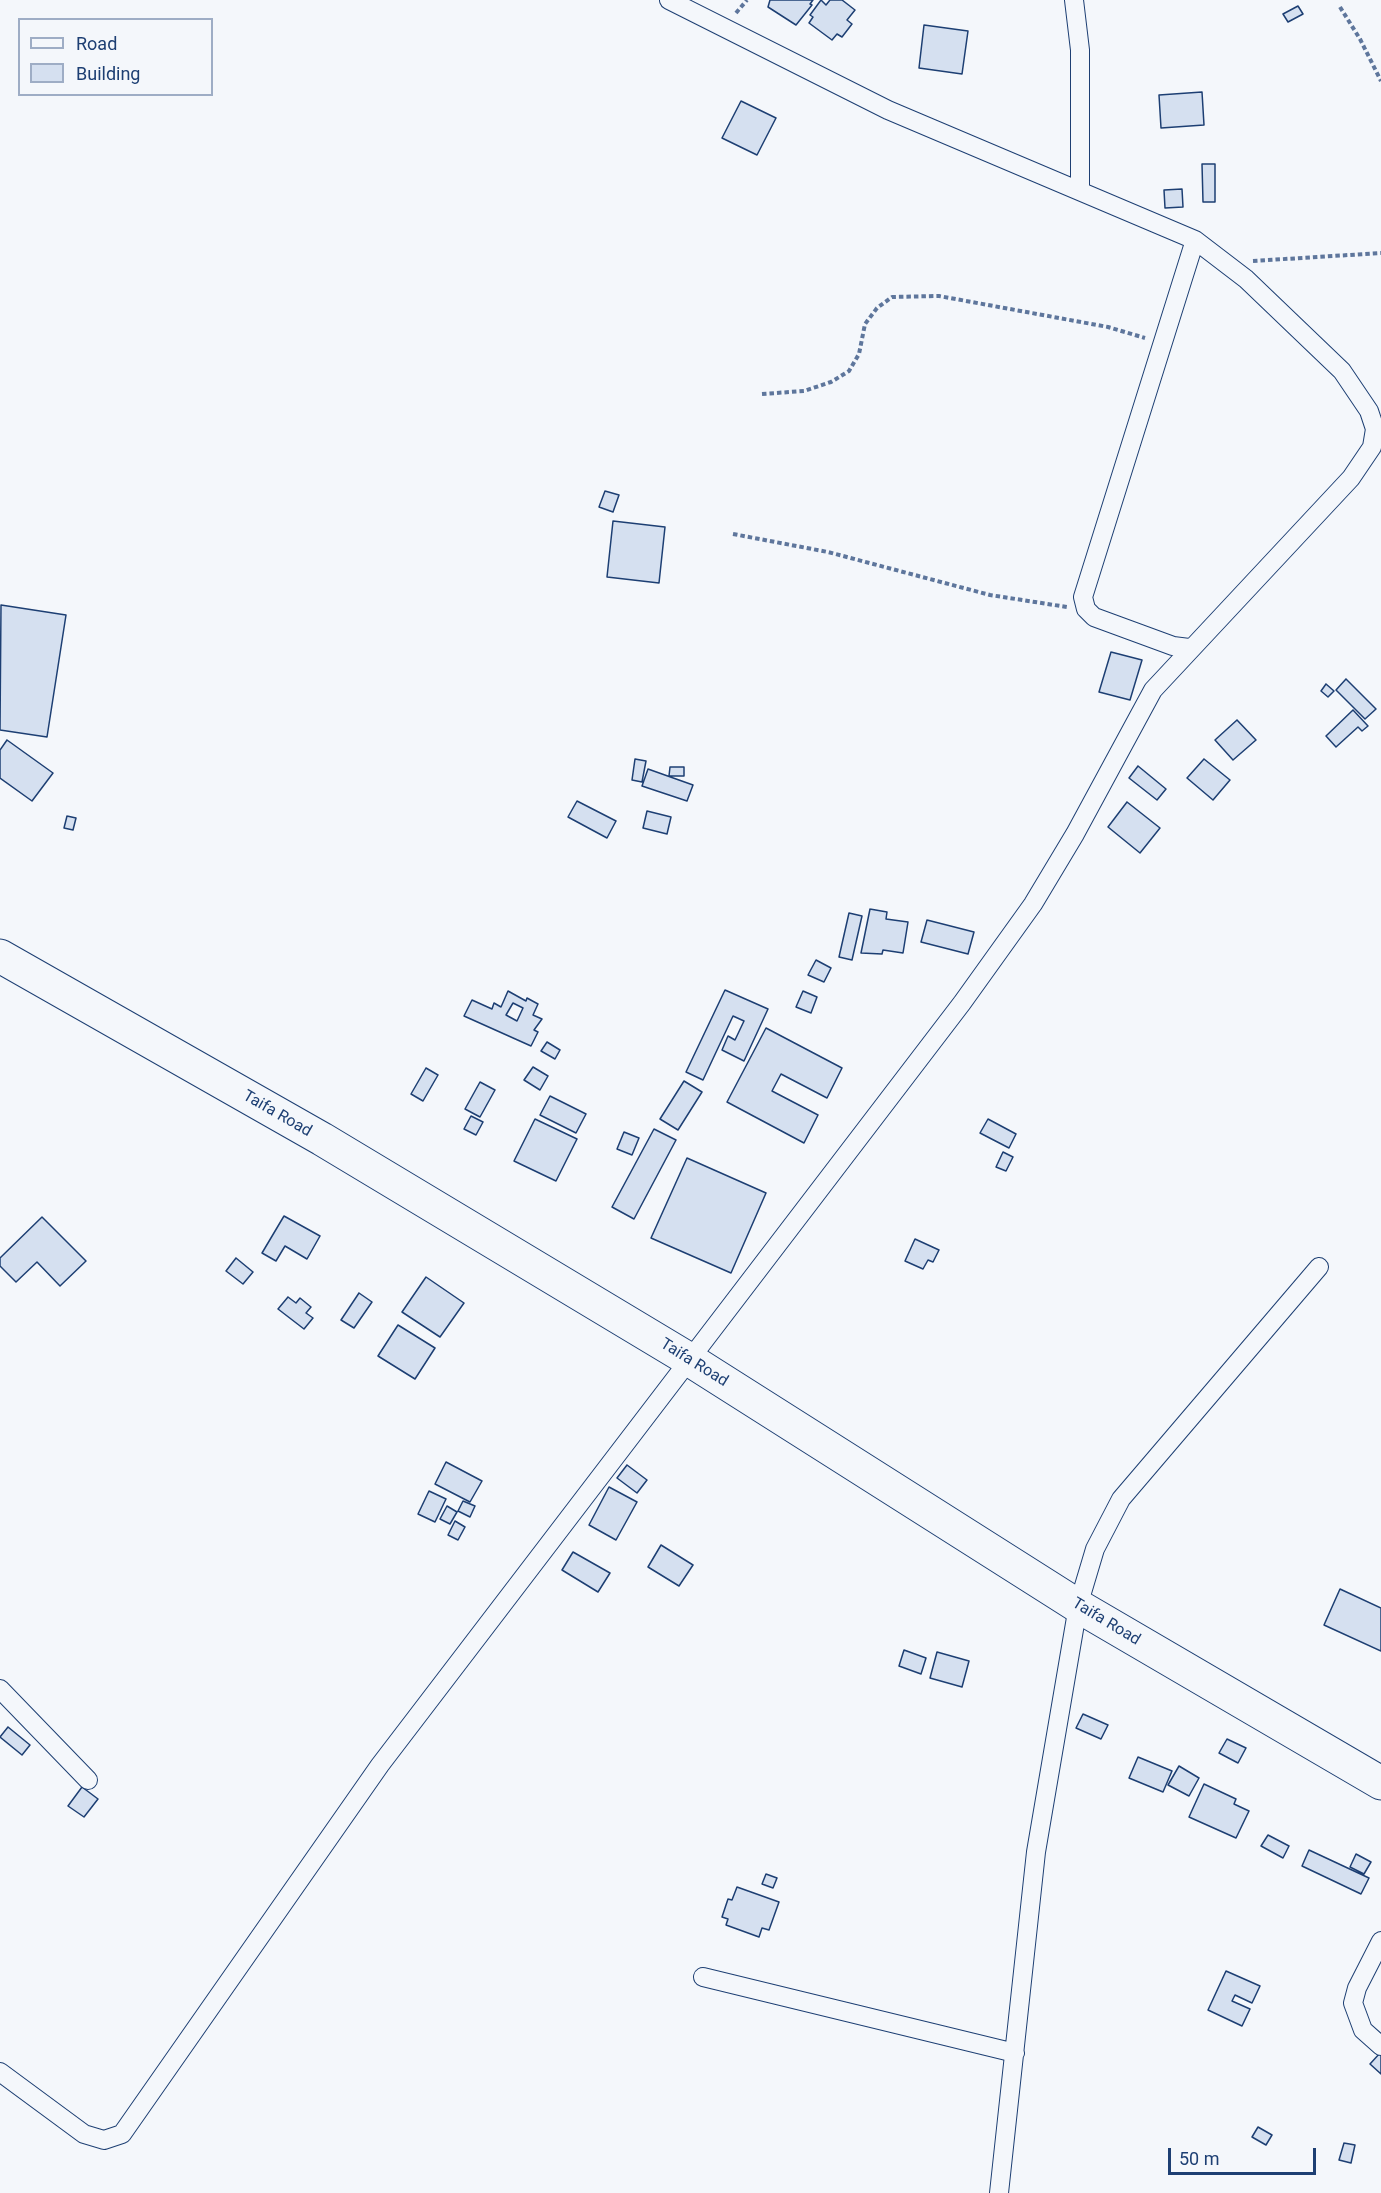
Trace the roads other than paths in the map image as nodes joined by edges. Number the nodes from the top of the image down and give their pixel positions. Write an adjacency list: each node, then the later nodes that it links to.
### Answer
1 (669, 0): 3 (street)
2 (1074, 0): 3 (street)
3 (1080, 190): 4 (street)
4 (1195, 240): 5 (street); 5 (street)
5 (1190, 648): 8 (street)
6 (0, 956): 8 (highway, Taifa Road)
7 (1319, 1267): 9 (street)
8 (690, 1360): 9 (highway, Taifa Road); 17 (street)
9 (1078, 1606): 12 (highway, Taifa Road); 16 (street)
10 (0, 1689): 11 (street)
11 (88, 1780)
12 (1381, 1783)
13 (1381, 1941): 15 (street)
14 (703, 1977): 16 (street)
15 (1381, 2046)
16 (1015, 2053): 18 (street)
17 (0, 2072)
18 (999, 2193)

